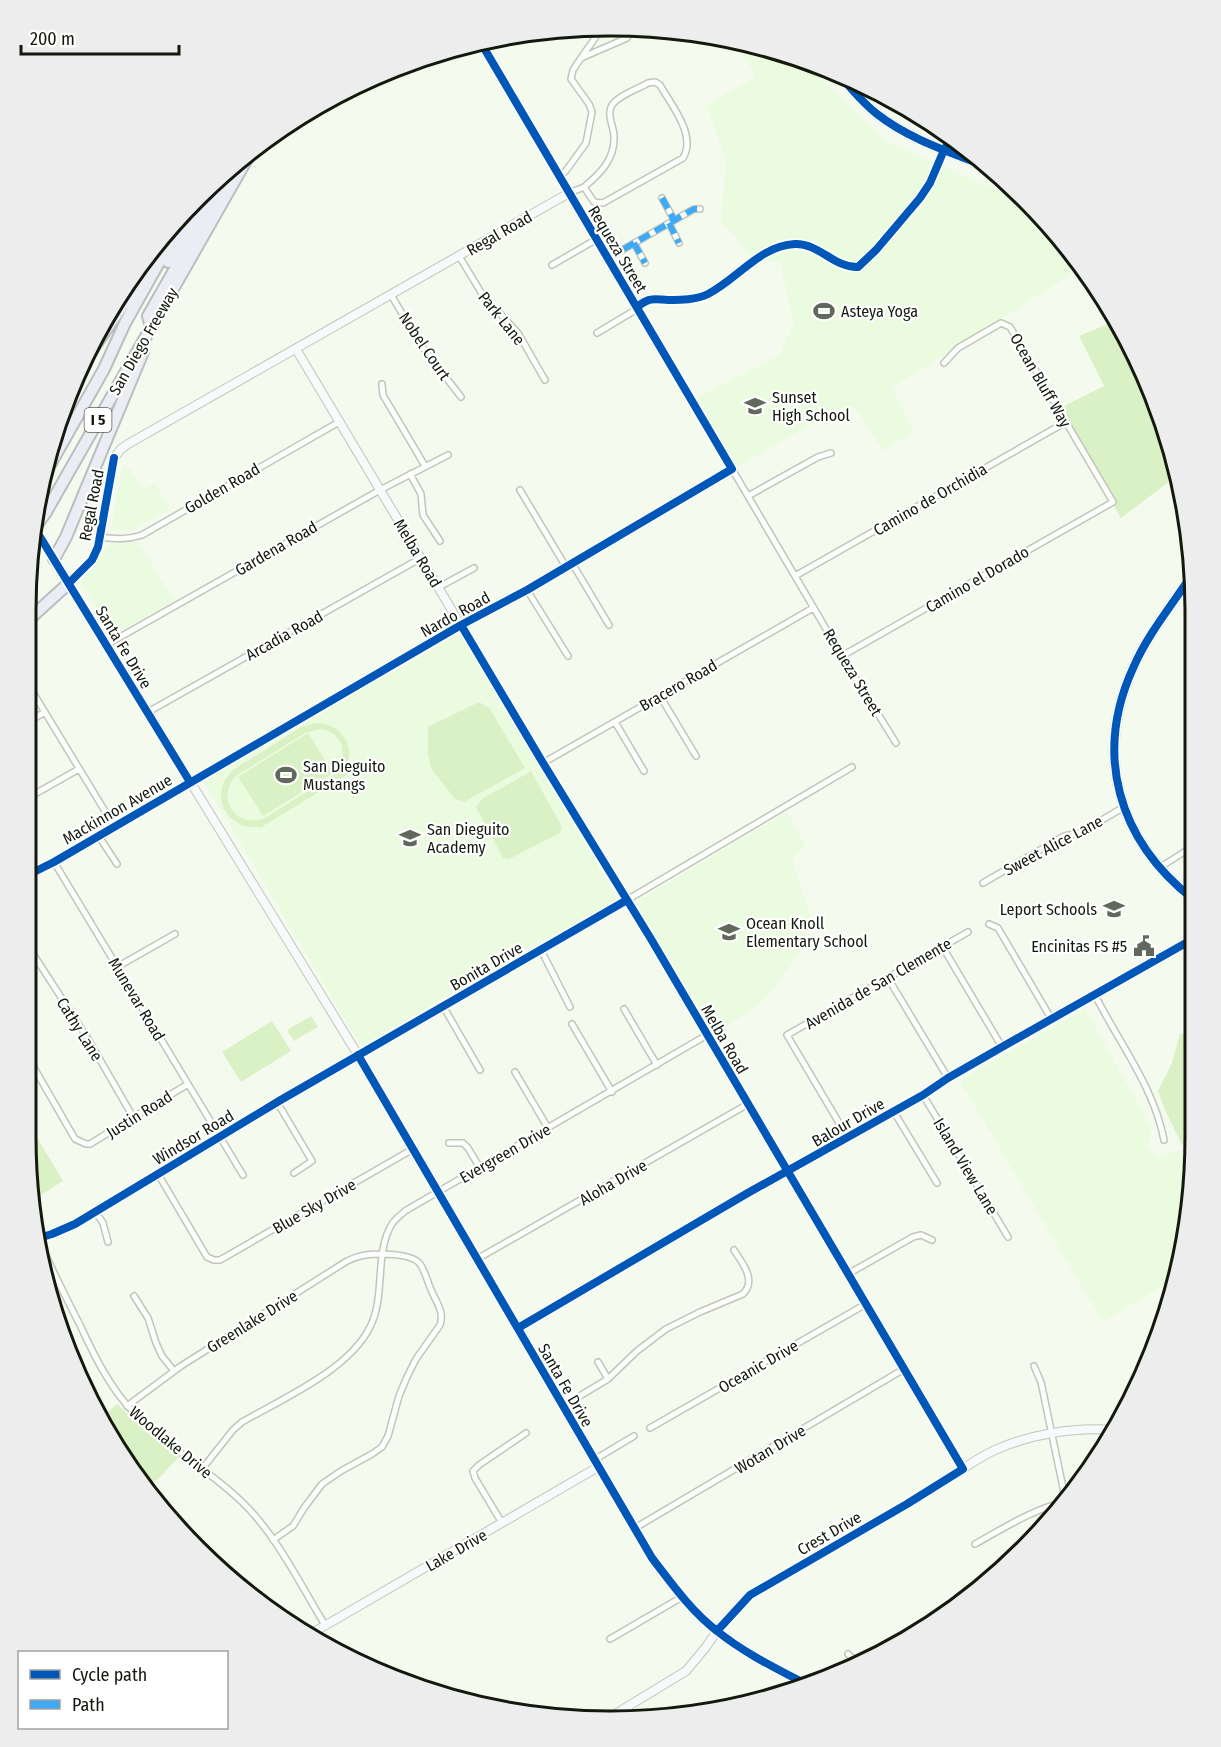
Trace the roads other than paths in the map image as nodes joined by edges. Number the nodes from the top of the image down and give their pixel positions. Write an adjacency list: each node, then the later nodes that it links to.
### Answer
1 (596, 36): 4 (street)
2 (628, 36): 4 (street)
3 (485, 50): 11 (street, Requeza Street)
4 (581, 58): 11 (street)
5 (849, 88): 8 (main road)
6 (945, 144): 8 (street)
7 (947, 145): 8 (street)
8 (944, 150): 9 (main road); 30 (street)
9 (963, 157)
10 (239, 173): 31 (highway, San Diego Freeway / I 5)
11 (559, 176): 14 (street, Requeza Street)
12 (584, 187): 12 (street); 14 (street)
13 (221, 189): 33 (highway)
14 (569, 193): 19 (street, Requeza Street); 23 (street, Regal Road)
15 (662, 198): 18 (street)
16 (700, 209): 18 (street)
17 (194, 216): 32 (highway)
18 (671, 222): 21 (street); 22 (street)
19 (597, 239): 24 (street, Requeza Street); 26 (street)
20 (170, 243): 27 (highway, San Diego Freeway / I 5)
21 (634, 243): 24 (street); 25 (street)
22 (680, 243)
23 (459, 256): 29 (street, Regal Road); 37 (street, Park Lane)
24 (608, 258): 30 (street, Requeza Street)
25 (645, 263)
26 (552, 265)
27 (157, 266): 28 (highway); 32 (highway, San Diego Freeway / I 5)
28 (146, 273)
29 (391, 295): 35 (street, Regal Road); 39 (street, Nobel Court)
30 (637, 307): 34 (street); 46 (street, Requeza Street)
31 (161, 310): 33 (highway, San Diego Freeway / I 5); 57 (highway)
32 (125, 323): 42 (highway, San Diego Freeway / I 5)
33 (151, 327): 52 (highway, San Diego Freeway / I 5, bridge)
34 (597, 333)
35 (296, 349): 40 (street, Melba Road); 53 (street, Regal Road)
36 (944, 363): 41 (street, Ocean Bluff Way)
37 (545, 380)
38 (382, 384): 45 (street)
39 (460, 397)
40 (339, 422): 48 (street, Melba Road); 53 (street, Golden Road)
41 (1065, 422): 51 (street, Ocean Bluff Way); 61 (street, Camino de Orchidia)
42 (61, 444)
43 (831, 453): 50 (street)
44 (448, 455): 45 (street, Gardena Road)
45 (425, 466): 47 (street, Gardena Road)
46 (732, 469): 50 (street, Requeza Street); 58 (street, Nardo Road)
47 (410, 474): 48 (street, Gardena Road); 55 (street)
48 (380, 490): 56 (street, Melba Road); 70 (street, Gardena Road)
49 (520, 490): 58 (street)
50 (748, 496): 61 (street, Requeza Street)
51 (1113, 502): 72 (street, Camino el Dorado)
52 (44, 514)
53 (100, 537): 60 (street, Regal Road)
54 (41, 538): 57 (street, Santa Fe Drive)
55 (440, 541)
56 (421, 558): 64 (street, Melba Road); 76 (street, Arcadia Road)
57 (54, 559): 62 (street, Santa Fe Drive)
58 (569, 565): 65 (street, Nardo Road); 69 (street)
59 (474, 568): 64 (street)
60 (78, 574): 62 (street, Regal Road)
61 (795, 576): 66 (street, Requeza Street)
62 (69, 583): 67 (highway); 70 (street, Santa Fe Drive)
63 (1184, 586): 87 (main road)
64 (439, 587): 68 (street, Melba Road)
65 (527, 590): 68 (street, Nardo Road); 71 (street)
66 (813, 608): 72 (street, Requeza Street); 73 (street, Bracero Road)
67 (36, 613)
68 (461, 625): 81 (street, Melba Road); 85 (street, Nardo Road)
69 (609, 625)
70 (106, 645): 76 (street, Santa Fe Drive)
71 (568, 656)
72 (842, 656): 79 (street, Requeza Street)
73 (660, 696): 78 (street, Bracero Road); 80 (street)
74 (36, 697): 75 (street)
75 (45, 712): 77 (street); 83 (street)
76 (148, 712): 85 (street, Santa Fe Drive)
77 (36, 717)
78 (615, 722): 81 (street, Bracero Road); 84 (street)
79 (896, 743)
80 (696, 756)
81 (543, 763): 97 (street, Melba Road)
82 (852, 767): 97 (street, Bonita Drive)
83 (80, 769): 86 (street); 88 (street)
84 (644, 771)
85 (190, 782): 88 (street, Mackinnon Avenue); 115 (street, Santa Fe Drive)
86 (36, 794)
87 (1124, 807): 93 (main road); 95 (street, Sweet Alice Lane)
88 (114, 826): 89 (street, Mackinnon Avenue)
89 (98, 835): 91 (street, Mackinnon Avenue); 92 (street)
90 (1185, 851): 93 (street)
91 (54, 862): 94 (street, Mackinnon Avenue); 105 (street, Munevar Road)
92 (117, 864)
93 (1159, 868): 96 (main road)
94 (36, 871)
95 (983, 883)
96 (1185, 893)
97 (627, 900): 103 (street, Bonita Drive); 113 (street, Melba Road)
98 (989, 924): 111 (street)
99 (968, 932): 102 (street, Avenida de San Clemente)
100 (175, 934): 105 (street)
101 (1185, 944): 107 (street, Balour Drive)
102 (942, 946): 106 (street, Avenida de San Clemente); 114 (street)
103 (540, 950): 108 (street, Bonita Drive); 109 (street, Bonita Drive)
104 (36, 959): 127 (street, Cathy Lane)
105 (117, 967): 121 (street, Munevar Road)
106 (888, 978): 120 (street); 130 (street, Avenida de San Clemente)
107 (1095, 995): 111 (street, Balour Drive); 131 (street)
108 (443, 1006): 115 (street, Bonita Drive); 117 (street, Bonita Drive)
109 (570, 1007)
110 (624, 1010): 116 (street)
111 (1052, 1020): 114 (street, Balour Drive)
112 (572, 1024): 122 (street)
113 (708, 1035): 116 (street, Evergreen Drive); 125 (street, Melba Road)
114 (1002, 1047): 120 (street, Balour Drive)
115 (358, 1054): 124 (street, Windsor Road); 133 (street, Santa Fe Drive)
116 (657, 1065): 122 (street, Evergreen Drive)
117 (480, 1070)
118 (36, 1072): 127 (street, Justin Road)
119 (515, 1072): 128 (street)
120 (948, 1078): 123 (street, Balour Drive)
121 (188, 1084): 127 (street, Justin Road); 129 (street, Munevar Road)
122 (612, 1092): 128 (street, Evergreen Drive)
123 (923, 1095): 126 (street, Balour Drive); 143 (street, Island View Lane)
124 (277, 1102): 129 (street, Windsor Road); 136 (street)
125 (748, 1104): 135 (street, Melba Road); 148 (street, Aloha Drive)
126 (894, 1112): 130 (street, Balour Drive); 139 (street)
127 (133, 1117)
128 (548, 1128): 134 (street, Evergreen Drive)
129 (220, 1136): 137 (street, Windsor Road); 138 (street, Munevar Road)
130 (848, 1138): 135 (street, Balour Drive)
131 (1164, 1140)
132 (449, 1143): 134 (street)
133 (413, 1149): 137 (street, Blue Sky Drive); 140 (street, Santa Fe Drive)
134 (480, 1168): 140 (street, Evergreen Drive)
135 (788, 1170): 150 (street, Melba Road); 153 (street, Balour Drive)
136 (294, 1173)
137 (158, 1174): 141 (street, Windsor Road)
138 (243, 1175)
139 (937, 1183)
140 (438, 1192): 147 (street, Evergreen Drive); 148 (street, Santa Fe Drive)
141 (96, 1211): 142 (street, Windsor Road); 145 (street)
142 (45, 1236)
143 (1008, 1236)
144 (932, 1240): 150 (street)
145 (108, 1242)
146 (734, 1250): 158 (street)
147 (383, 1254): 157 (street, Greenlake Drive); 167 (street, Evergreen Drive); 173 (street, Greenlake Drive)
148 (477, 1259): 153 (street, Santa Fe Drive)
149 (51, 1267): 159 (street, Woodlake Drive)
150 (848, 1274): 152 (street, Melba Road)
151 (135, 1296): 157 (street)
152 (866, 1304): 156 (street, Melba Road); 161 (street, Oceanic Drive)
153 (518, 1329): 160 (street, Santa Fe Drive)
154 (598, 1362): 158 (street)
155 (1034, 1366): 164 (street)
156 (904, 1369): 168 (street, Melba Road); 172 (street, Wotan Drive)
157 (174, 1371): 159 (street, Greenlake Drive)
158 (608, 1379): 160 (street)
159 (127, 1406): 167 (street, Woodlake Drive)
160 (562, 1406): 166 (street, Santa Fe Drive)
161 (650, 1428)
162 (1104, 1430): 164 (street, Crest Drive)
163 (526, 1433): 171 (street)
164 (1052, 1433): 168 (street, Crest Drive); 169 (street)
165 (634, 1436): 166 (street)
166 (596, 1464): 171 (street, Lake Drive); 172 (street, Santa Fe Drive)
167 (202, 1469): 173 (street, Woodlake Drive)
168 (963, 1469): 178 (street, Crest Drive)
169 (1063, 1489)
170 (1050, 1505): 174 (street)
171 (502, 1523): 176 (street, Lake Drive)
172 (635, 1528): 175 (street, Santa Fe Drive)
173 (273, 1540): 176 (street, Woodlake Drive)
174 (975, 1544)
175 (682, 1597): 178 (street, Santa Fe Drive); 179 (street)
176 (325, 1625): 177 (street, Lake Drive)
177 (317, 1630)
178 (717, 1631): 182 (street, Santa Fe Drive); 183 (street, Crest Drive)
179 (610, 1640)
180 (848, 1654): 181 (street)
181 (852, 1658)
182 (797, 1680)
183 (621, 1711)

